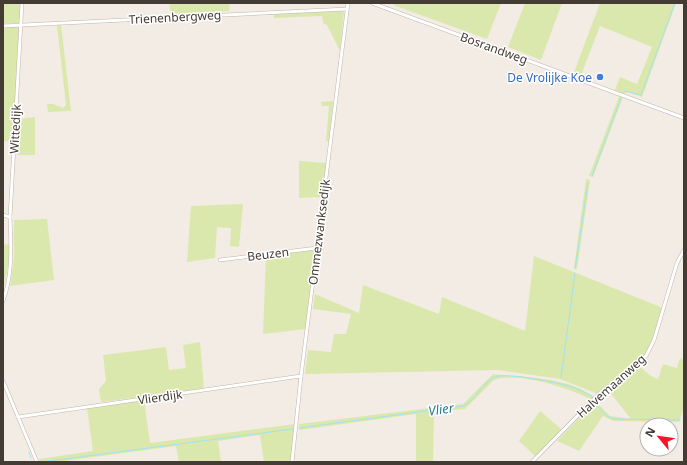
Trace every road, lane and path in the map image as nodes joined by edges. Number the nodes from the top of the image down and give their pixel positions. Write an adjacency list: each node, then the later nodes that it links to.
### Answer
1 (22, 3): 5 (street, Wittedijk)
2 (348, 3): 4 (street, Ommezwanksedijk)
3 (372, 3): 7 (street, Bosrandweg)
4 (347, 10): 5 (street, Trienenbergweg); 10 (street, Ommezwanksedijk)
5 (21, 25): 6 (street, Trienenbergweg); 9 (street, Wittedijk)
6 (3, 26)
7 (684, 118)
8 (3, 215): 9 (street)
9 (10, 217): 13 (street, Wittedijk)
10 (317, 248): 12 (street, Beuzen); 14 (street, Ommezwanksedijk)
11 (684, 250): 19 (street, Halvemaanweg)
12 (220, 260)
13 (3, 301)
14 (301, 376): 16 (street, Vlierdijk); 18 (street, Ommezwanksedijk)
15 (3, 381): 16 (street)
16 (18, 416): 17 (street)
17 (37, 462)
18 (292, 462)
19 (532, 462)

